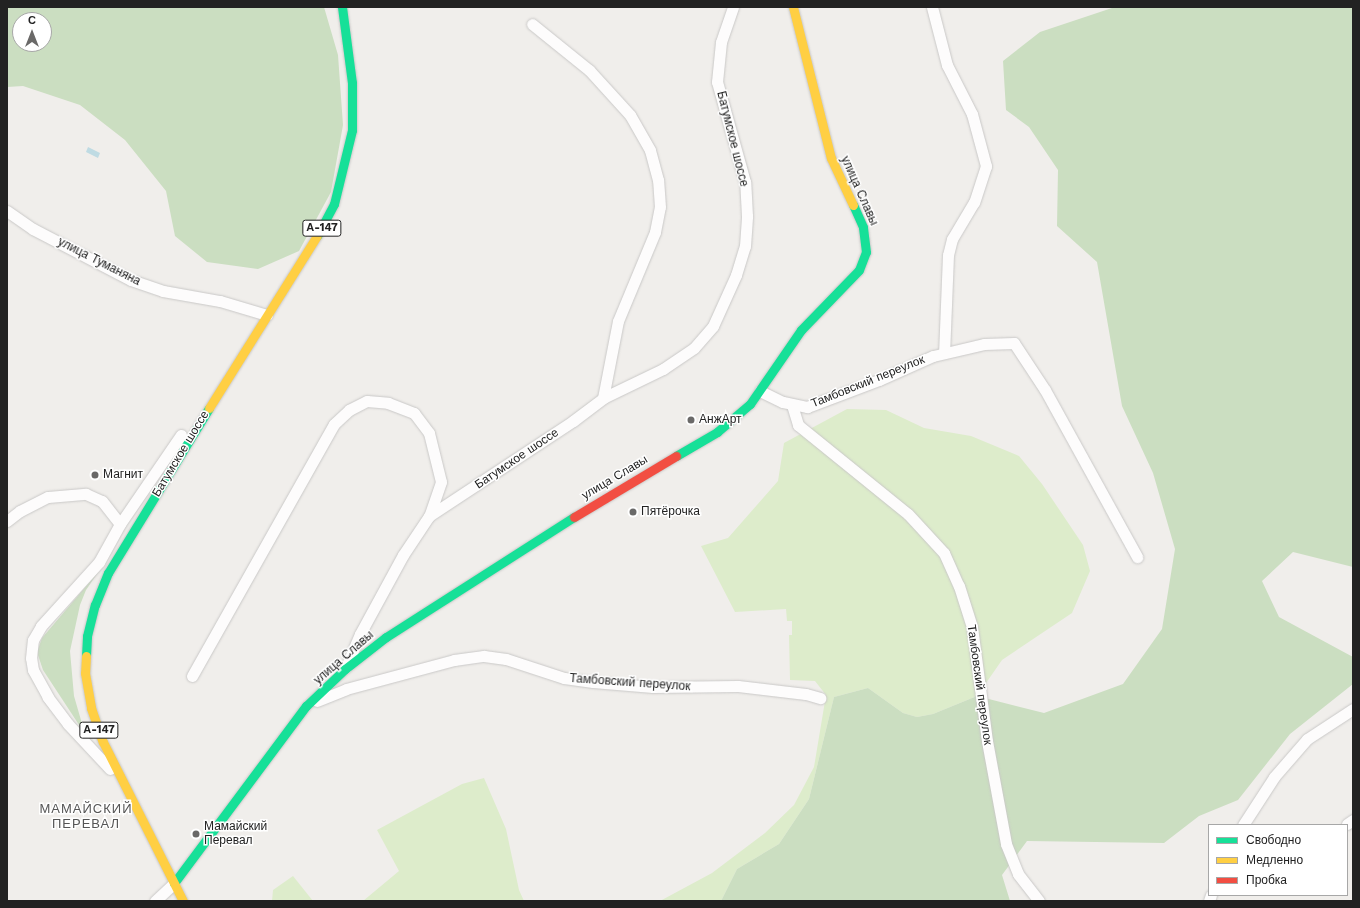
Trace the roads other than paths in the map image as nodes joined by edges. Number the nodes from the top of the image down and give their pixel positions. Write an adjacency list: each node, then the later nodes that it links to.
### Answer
1 (342, 7): 7 (main road, Батумское шоссе / А-147)
2 (732, 7): 10 (street, Батумское шоссе)
3 (793, 7): 9 (main road, улица Славы)
4 (932, 7): 8 (street)
5 (532, 24): 10 (street)
6 (7, 211): 7 (street, улица Туманяна)
7 (267, 315): 12 (main road, Батумское шоссе / А-147)
8 (944, 353): 11 (street, Тамбовский переулок); 16 (street, Тамбовский переулок)
9 (760, 391): 11 (street, Тамбовский переулок); 17 (main road, улица Славы)
10 (603, 398): 13 (street, Батумское шоссе)
11 (792, 405): 27 (street, Тамбовский переулок)
12 (200, 421): 15 (street); 22 (main road, Батумское шоссе / А-147)
13 (429, 516): 17 (street, Батумское шоссе); 18 (street, Батумское шоссе)
14 (7, 521): 15 (street)
15 (120, 524): 22 (street)
16 (1137, 557)
17 (345, 669): 20 (main road, улица Славы)
18 (192, 676)
19 (820, 698): 20 (street, Тамбовский переулок)
20 (306, 706): 24 (main road, улица Славы)
21 (1353, 709): 23 (street)
22 (124, 784): 24 (main road, Батумское шоссе / А-147)
23 (1244, 824)
24 (174, 883): 25 (street); 26 (main road, Батумское шоссе / А-147)
25 (155, 901)
26 (183, 901)
27 (1039, 901)

